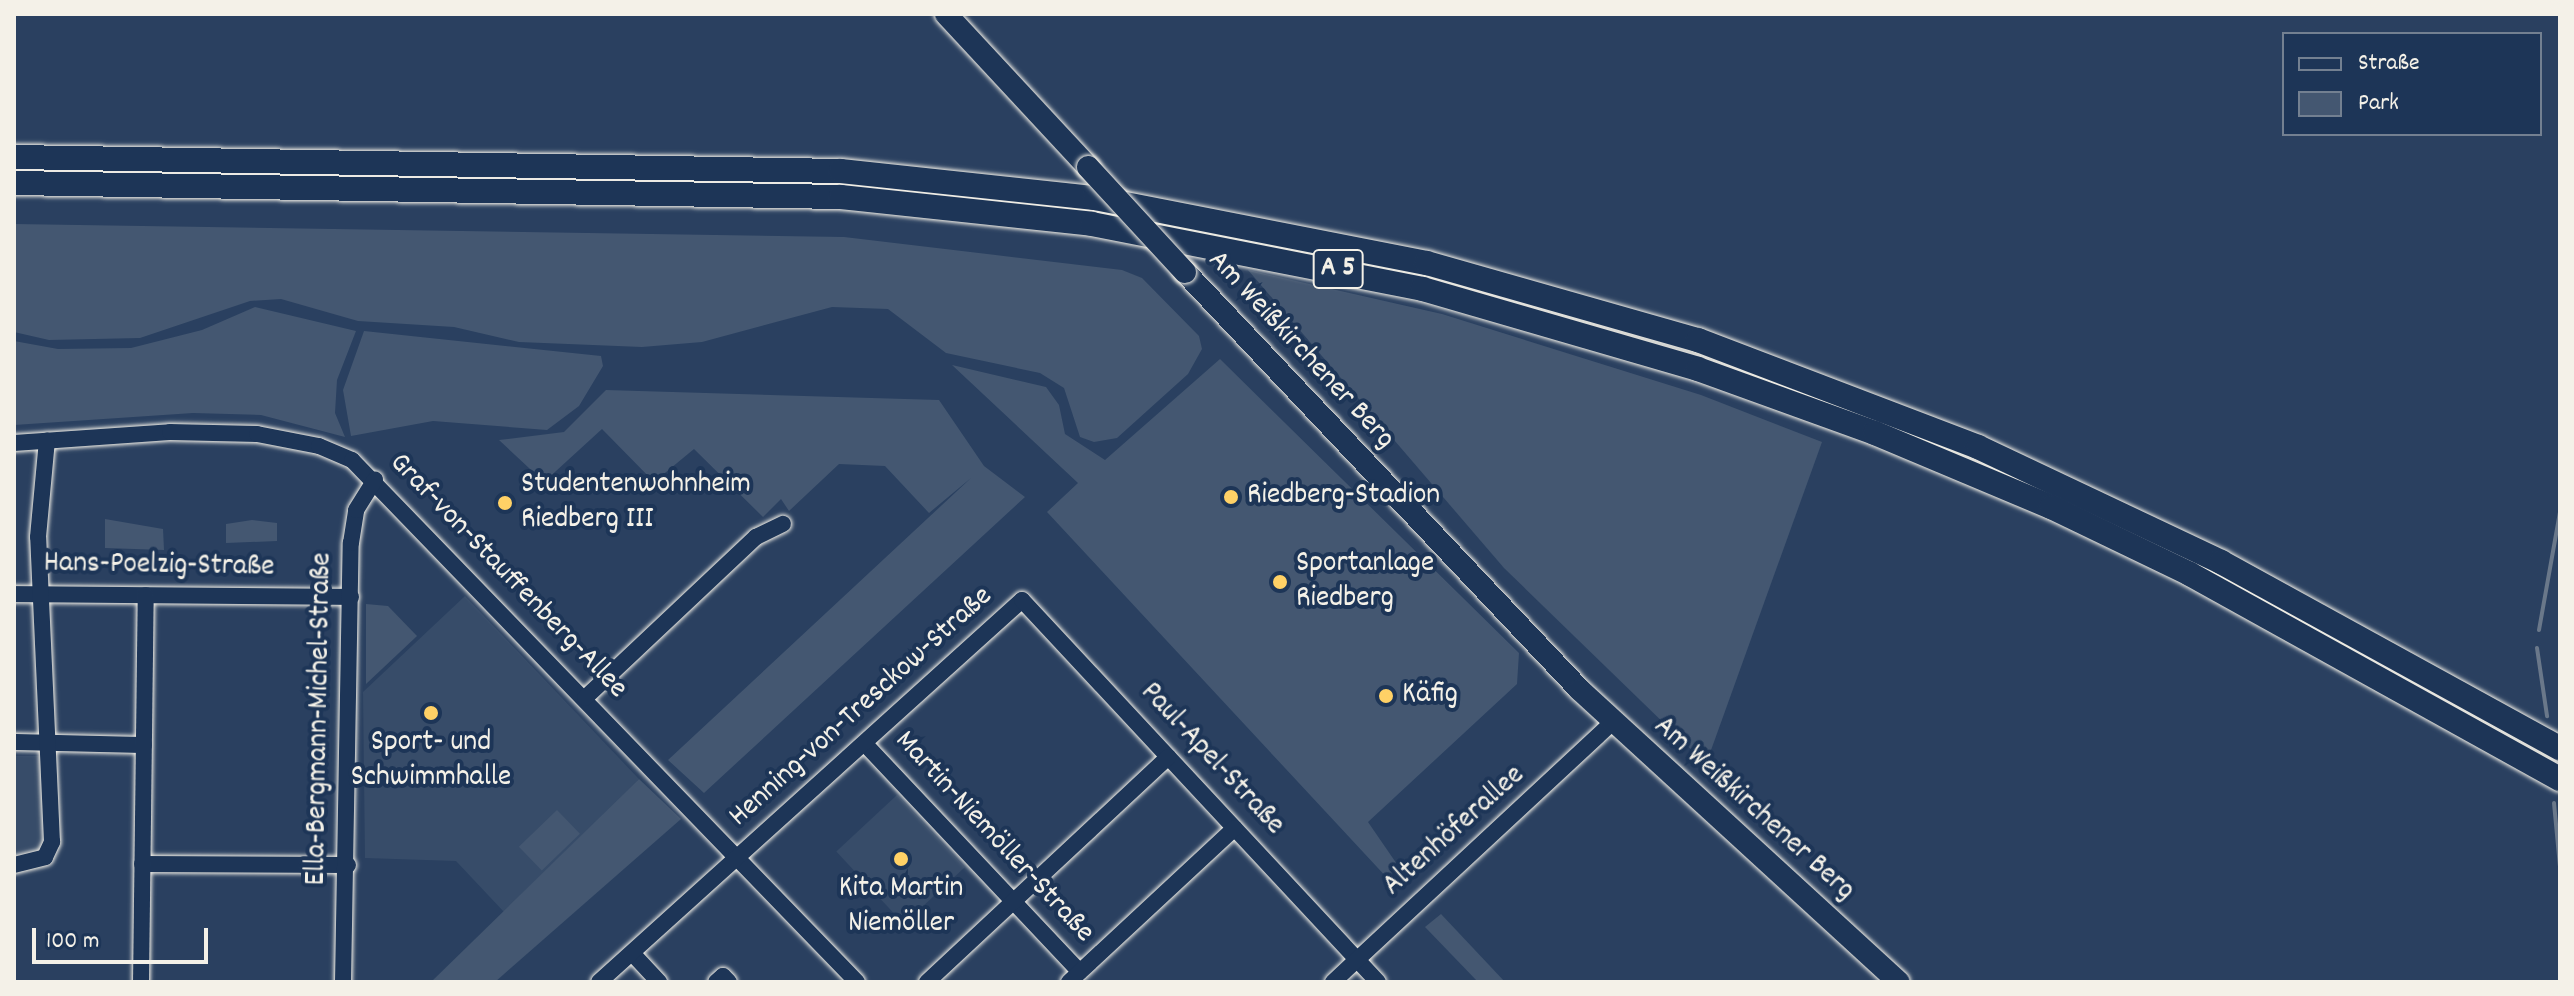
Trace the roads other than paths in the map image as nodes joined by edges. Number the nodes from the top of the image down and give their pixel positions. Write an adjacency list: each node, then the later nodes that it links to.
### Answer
1 (946, 14): 14 (main road, Am Weißkirchener Berg, bridge)
2 (14, 157): 19 (highway, A 5)
3 (14, 183): 21 (highway, A 5)
4 (47, 440): 5 (street, Graf-von-Stauffenberg-Allee); 6 (street, Graf-von-Stauffenberg-Allee); 9 (street)
5 (14, 443)
6 (375, 479): 11 (street, Ella-Bergmann-Michel-Straße); 13 (street, Graf-von-Stauffenberg-Allee)
7 (783, 524): 13 (street)
8 (14, 594): 9 (street, Hans-Poelzig-Straße)
9 (39, 594): 10 (street, Hans-Poelzig-Straße); 16 (street)
10 (146, 595): 11 (street, Hans-Poelzig-Straße); 18 (street)
11 (351, 597): 26 (street, Ella-Bergmann-Michel-Straße)
12 (1022, 600): 17 (street, Henning-von-Tresckow-Straße); 20 (street, Paul-Apel-Straße)
13 (585, 698): 23 (street, Graf-von-Stauffenberg-Allee)
14 (1613, 722): 29 (street, Altenhöferallee); 41 (main road, Am Weißkirchener Berg)
15 (14, 742): 16 (street)
16 (46, 742): 18 (street); 25 (street)
17 (865, 744): 23 (street, Henning-von-Tresckow-Straße); 27 (street, Martin-Niemöller-Straße)
18 (144, 745): 24 (street)
19 (2560, 748)
20 (1168, 757): 22 (street, Paul-Apel-Straße); 27 (street)
21 (2560, 779)
22 (1235, 828): 29 (street, Paul-Apel-Straße); 31 (street)
23 (738, 857): 28 (street, Henning-von-Tresckow-Straße); 37 (street, Graf-von-Stauffenberg-Allee)
24 (142, 864): 26 (street); 32 (street)
25 (14, 865)
26 (348, 865): 30 (street, Ella-Bergmann-Michel-Straße)
27 (1012, 901): 31 (street, Martin-Niemöller-Straße); 38 (street)
28 (632, 953): 33 (street, Henning-von-Tresckow-Straße); 34 (street)
29 (1357, 959): 39 (street, Altenhöferallee); 40 (street, Paul-Apel-Straße)
30 (344, 974)
31 (1074, 977)
32 (141, 982)
33 (599, 982)
34 (659, 982)
35 (716, 982): 36 (street)
36 (729, 982)
37 (857, 982)
38 (927, 982)
39 (1333, 982)
40 (1378, 982)
41 (1899, 982)

